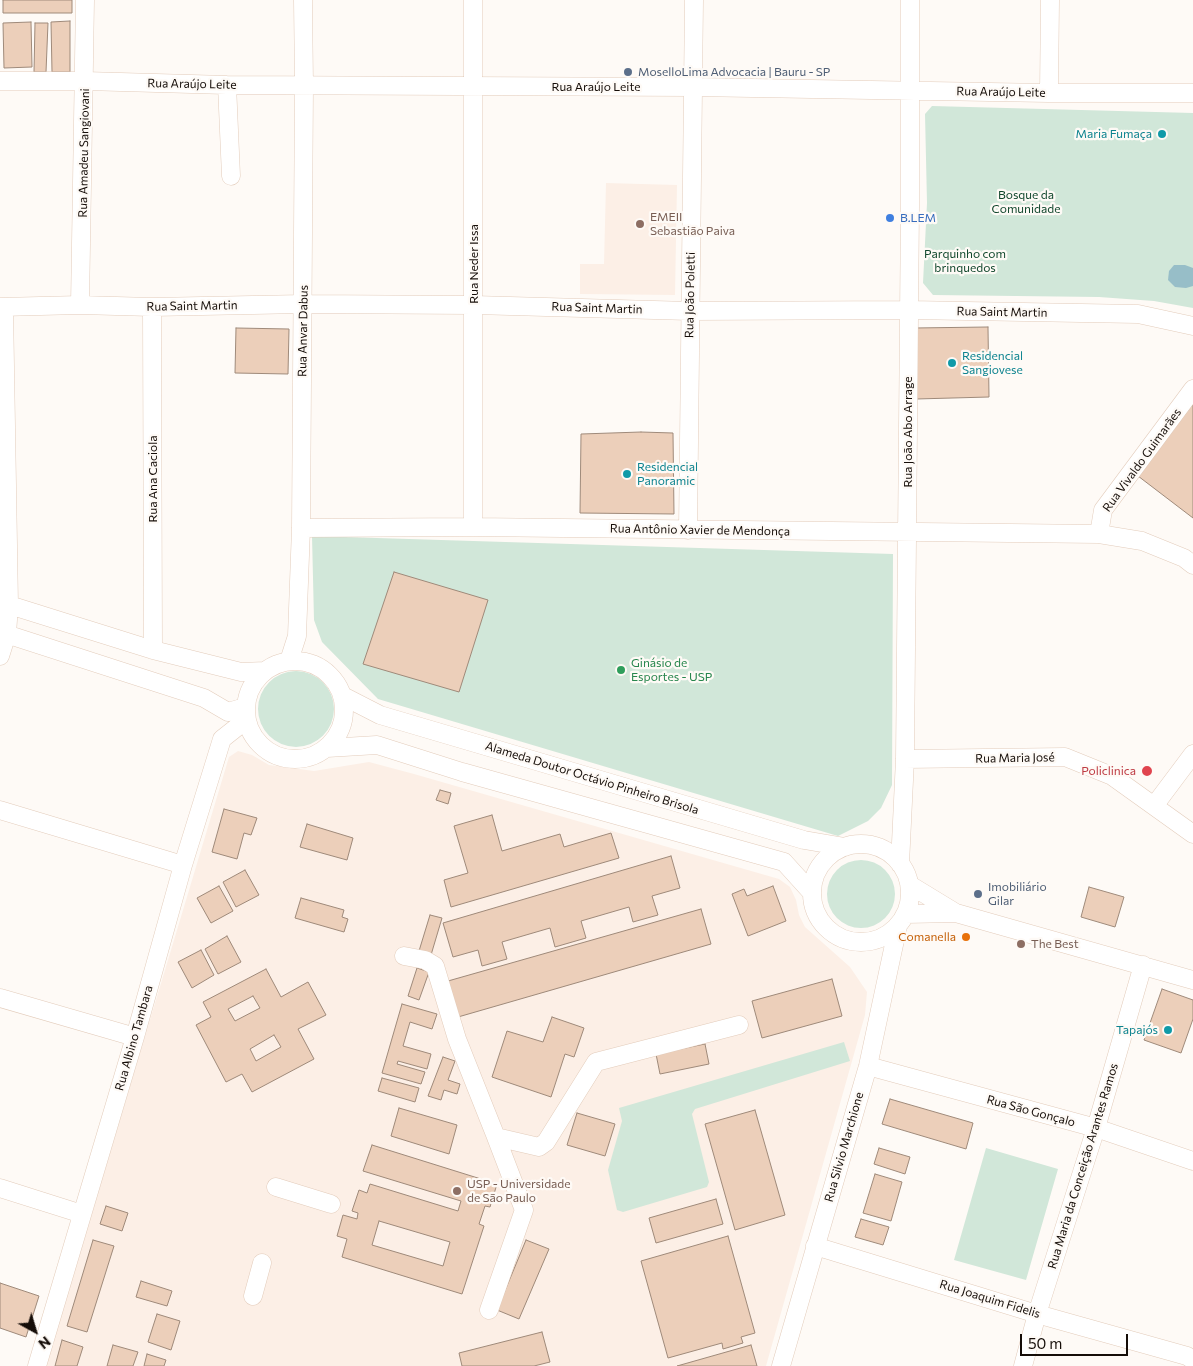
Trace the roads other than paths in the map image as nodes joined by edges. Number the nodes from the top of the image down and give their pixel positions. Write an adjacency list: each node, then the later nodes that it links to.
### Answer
1 (85, 0): 8 (street, Rua Amadeu Sangiovani)
2 (303, 0): 10 (street, Rua Anvar Dabus)
3 (473, 0): 11 (street, Rua Neder Issa)
4 (694, 0): 12 (street, Rua João Poletti)
5 (910, 0): 13 (street, Rua João Abo Arrage)
6 (1050, 0): 14 (street)
7 (0, 81): 8 (street, Rua Araújo Leite)
8 (85, 81): 9 (street, Rua Araújo Leite); 18 (street, Rua Amadeu Sangiovani)
9 (227, 85): 10 (street, Rua Araújo Leite); 16 (street)
10 (304, 85): 11 (street, Rua Araújo Leite); 17 (street, Rua Anvar Dabus)
11 (473, 87): 12 (street, Rua Araújo Leite); 19 (street, Rua Neder Issa)
12 (693, 87): 13 (street, Rua Araújo Leite); 23 (street, Rua João Poletti)
13 (910, 91): 14 (street, Rua Araújo Leite); 22 (street, Rua João Abo Arrage)
14 (1049, 93): 15 (street, Rua Araújo Leite)
15 (1193, 93)
16 (231, 176)
17 (303, 304): 19 (street, Rua Saint Martin); 21 (street, Rua Saint Martin); 26 (street, Rua Anvar Dabus)
18 (80, 305): 20 (street, Rua Saint Martin); 21 (street, Rua Saint Martin)
19 (474, 305): 23 (street, Rua Saint Martin); 27 (street, Rua Neder Issa)
20 (2, 308): 32 (street)
21 (152, 308): 34 (street, Rua Ana Caciola)
22 (909, 310): 23 (street, Rua Saint Martin); 24 (street, Rua Saint Martin); 29 (street, Rua João Abo Arrage)
23 (690, 311): 28 (street, Rua João Poletti)
24 (1193, 326)
25 (1193, 389): 30 (street, Rua Vivaldo Guimarães)
26 (301, 528): 27 (street, Rua Antônio Xavier de Mendonça); 36 (street, Rua Anvar Dabus)
27 (473, 528): 28 (street, Rua Antônio Xavier de Mendonça)
28 (688, 530): 29 (street, Rua Antônio Xavier de Mendonça)
29 (907, 533): 30 (street, Rua Antônio Xavier de Mendonça); 42 (street, Rua João Abo Arrage)
30 (1099, 534): 31 (street, Rua Antônio Xavier de Mendonça)
31 (1193, 565)
32 (4, 604): 33 (street); 34 (street)
33 (4, 633): 35 (street); 39 (street)
34 (154, 650): 37 (street)
35 (0, 656)
36 (289, 661): 37 (street); 38 (street, Alameda Doutor Octávio Pinheiro Brisola)
37 (264, 671): 39 (street)
38 (343, 696): 40 (street); 46 (street, Alameda Doutor Octávio Pinheiro Brisola)
39 (246, 714): 40 (street); 48 (street, Rua Albino Tambara)
40 (327, 748): 50 (street)
41 (1193, 754): 43 (street)
42 (905, 759): 43 (street, Rua Maria José); 47 (street, Rua João Abo Arrage)
43 (1154, 806): 45 (street, Rua Maria José)
44 (0, 810): 48 (street)
45 (1193, 834)
46 (845, 847): 47 (street, Alameda Doutor Octávio Pinheiro Brisola); 50 (street)
47 (900, 864): 49 (street, Alameda Doutor Octávio Pinheiro Brisola)
48 (183, 865): 58 (street, Rua Albino Tambara)
49 (910, 885): 51 (street); 52 (street)
50 (812, 893): 52 (street)
51 (956, 913): 52 (street); 54 (street)
52 (901, 920): 59 (street, Rua Silvio Marchione)
53 (404, 956): 61 (street)
54 (1143, 965): 55 (street); 60 (street, Rua Maria da Conceição Arantes Ramos)
55 (1193, 980)
56 (0, 998): 58 (street)
57 (739, 1025): 61 (street)
58 (135, 1037): 66 (street, Rua Albino Tambara)
59 (868, 1066): 60 (street, Rua São Gonçalo); 67 (street, Rua Silvio Marchione)
60 (1096, 1128): 62 (street, Rua São Gonçalo); 71 (street, Rua Maria da Conceição Arantes Ramos)
61 (496, 1137): 70 (street)
62 (1193, 1161)
63 (276, 1186): 65 (street)
64 (0, 1188): 66 (street)
65 (331, 1204)
66 (82, 1214): 73 (street, Rua Albino Tambara)
67 (815, 1246): 71 (street, Rua Joaquim Fidelis); 74 (street, Rua Silvio Marchione)
68 (262, 1262): 69 (street)
69 (253, 1296)
70 (489, 1310)
71 (1037, 1314): 72 (street, Rua Joaquim Fidelis); 75 (street, Rua Maria da Conceição Arantes Ramos)
72 (1193, 1360)
73 (37, 1366)
74 (781, 1366)
75 (1023, 1366)

